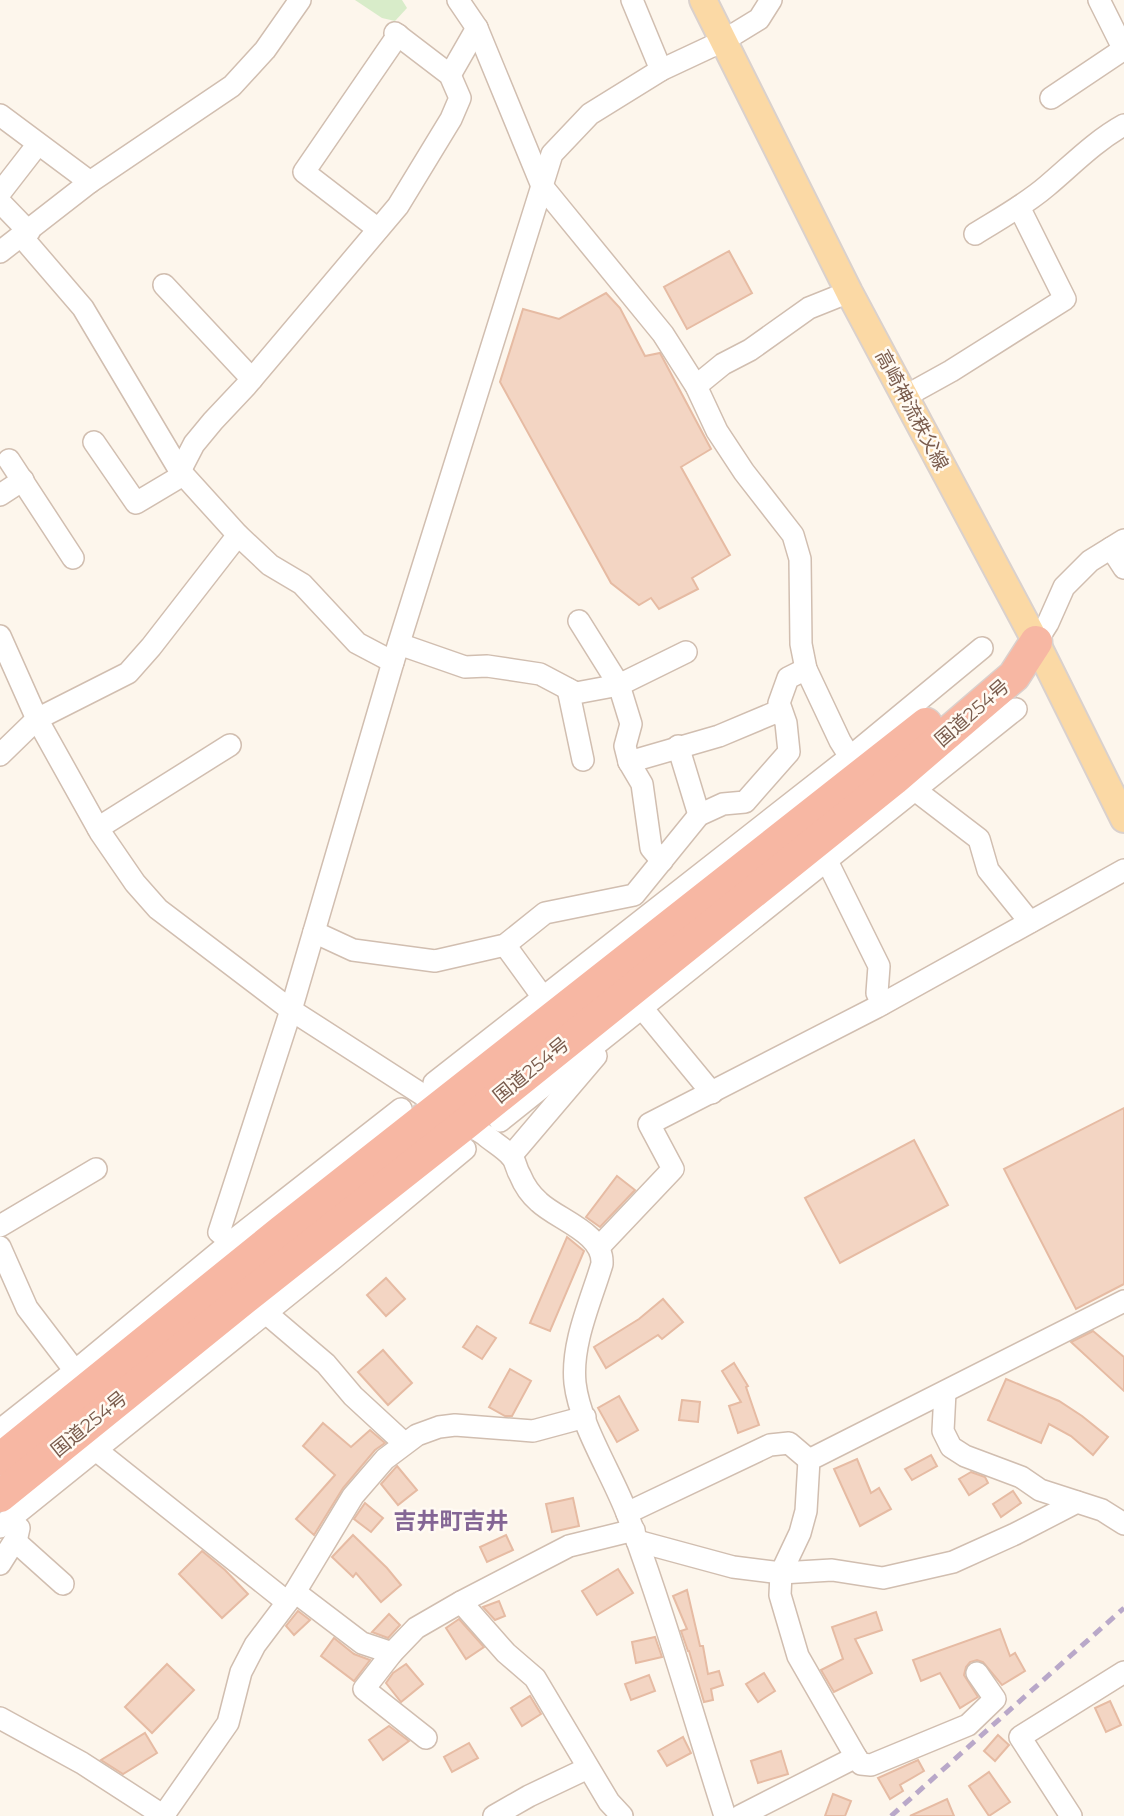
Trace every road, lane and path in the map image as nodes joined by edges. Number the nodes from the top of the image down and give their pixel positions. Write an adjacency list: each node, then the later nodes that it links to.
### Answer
1 (300, 0): 17 (street)
2 (458, 0): 8 (street)
3 (632, 0): 11 (street)
4 (703, 0): 9 (main road, 高崎神流秩父線)
5 (771, 0): 9 (street)
6 (1099, 0): 7 (street)
7 (1118, 17): 10 (street)
8 (477, 28): 12 (street); 18 (street)
9 (723, 41): 11 (street); 27 (main road, 高崎神流秩父線)
10 (1124, 50): 13 (street)
11 (661, 70): 18 (street)
12 (450, 75): 22 (street); 22 (street)
13 (1052, 98)
14 (0, 116): 16 (street)
15 (1124, 125): 21 (street)
16 (38, 144): 17 (street); 19 (street)
17 (90, 183): 23 (street)
18 (542, 186): 29 (street); 45 (street)
19 (0, 193)
20 (0, 202): 23 (street)
21 (1019, 206): 24 (street); 30 (street)
22 (378, 229): 28 (street)
23 (25, 234): 25 (street); 33 (street)
24 (975, 234)
25 (0, 252)
26 (164, 285): 28 (street)
27 (849, 292): 29 (street); 30 (main road, 高崎神流秩父線)
28 (252, 379): 33 (street)
29 (696, 386): 46 (street)
30 (904, 397): 42 (main road, 高崎神流秩父線)
31 (94, 442): 33 (street)
32 (9, 460): 34 (street)
33 (181, 473): 36 (street)
34 (23, 480): 35 (street); 38 (street)
35 (0, 495)
36 (238, 535): 45 (street); 51 (street)
37 (1118, 544): 39 (street); 42 (street)
38 (73, 558)
39 (1124, 568)
40 (579, 621): 47 (street)
41 (0, 636): 51 (street)
42 (1036, 642): 57 (highway, 国道254号); 58 (highway, 国道254号); 59 (main road, 高崎神流秩父線)
43 (982, 649): 57 (street)
44 (686, 652): 47 (street)
45 (396, 653): 48 (street); 66 (street)
46 (806, 669): 50 (street); 57 (street)
47 (619, 685): 48 (street); 56 (street)
48 (568, 689): 55 (street)
49 (1016, 709): 58 (street)
50 (781, 710): 53 (street); 60 (street)
51 (37, 719): 54 (street); 61 (street)
52 (230, 745): 61 (street)
53 (678, 746): 56 (street); 60 (street)
54 (0, 755)
55 (583, 760)
56 (629, 762): 62 (street)
57 (860, 764): 68 (street); 73 (highway, 国道254号)
58 (914, 776): 63 (street); 65 (street); 72 (highway, 国道254号)
59 (1122, 807)
60 (699, 816): 62 (street)
61 (98, 828): 71 (street)
62 (662, 861): 67 (street)
63 (827, 861): 69 (street); 70 (street)
64 (1124, 870): 65 (street)
65 (1030, 922): 69 (street)
66 (314, 932): 67 (street); 71 (street)
67 (505, 945): 68 (street)
68 (545, 993): 73 (street); 77 (street)
69 (883, 1004): 75 (street)
70 (645, 1006): 72 (street); 74 (street); 75 (street)
71 (291, 1010): 77 (street); 84 (street)
72 (601, 1013): 77 (highway, 国道254号)
73 (523, 1041): 77 (highway, 国道254号)
74 (589, 1048): 78 (street); 79 (street)
75 (712, 1093): 86 (street)
76 (401, 1109): 84 (street)
77 (451, 1116): 79 (street); 81 (highway, 国道254号); 83 (highway, 国道254号); 87 (street)
78 (500, 1121)
79 (511, 1156): 86 (street)
80 (96, 1169): 82 (street)
81 (355, 1211): 87 (highway); 99 (highway, 国道254号)
82 (0, 1226)
83 (282, 1231): 84 (street); 96 (highway, 国道254号)
84 (231, 1242): 90 (street)
85 (0, 1247): 90 (street)
86 (599, 1247): 92 (street)
87 (344, 1250): 89 (street)
88 (1124, 1301): 91 (street)
89 (266, 1313): 94 (street); 95 (street)
90 (75, 1371): 93 (street)
91 (945, 1392): 97 (street); 98 (street)
92 (585, 1417): 94 (street); 101 (street)
93 (0, 1430)
94 (404, 1443): 105 (street)
95 (96, 1450): 99 (street); 105 (street)
96 (0, 1459)
97 (809, 1460): 101 (street); 103 (street)
98 (1077, 1502): 100 (street); 103 (street)
99 (10, 1522): 102 (street); 104 (street)
100 (1124, 1524)
101 (633, 1528): 103 (street); 106 (street); 117 (street)
102 (0, 1564)
103 (781, 1573): 112 (street)
104 (63, 1584)
105 (291, 1597): 107 (street); 114 (street)
106 (461, 1601): 107 (street); 113 (street)
107 (392, 1653): 111 (street)
108 (977, 1673): 112 (street)
109 (1123, 1674): 119 (street)
110 (0, 1718): 114 (street)
111 (426, 1738)
112 (856, 1757): 118 (street)
113 (589, 1768): 115 (street); 116 (street)
114 (164, 1816)
115 (494, 1816)
116 (622, 1816)
117 (725, 1816)
118 (740, 1816)
119 (1071, 1816)

